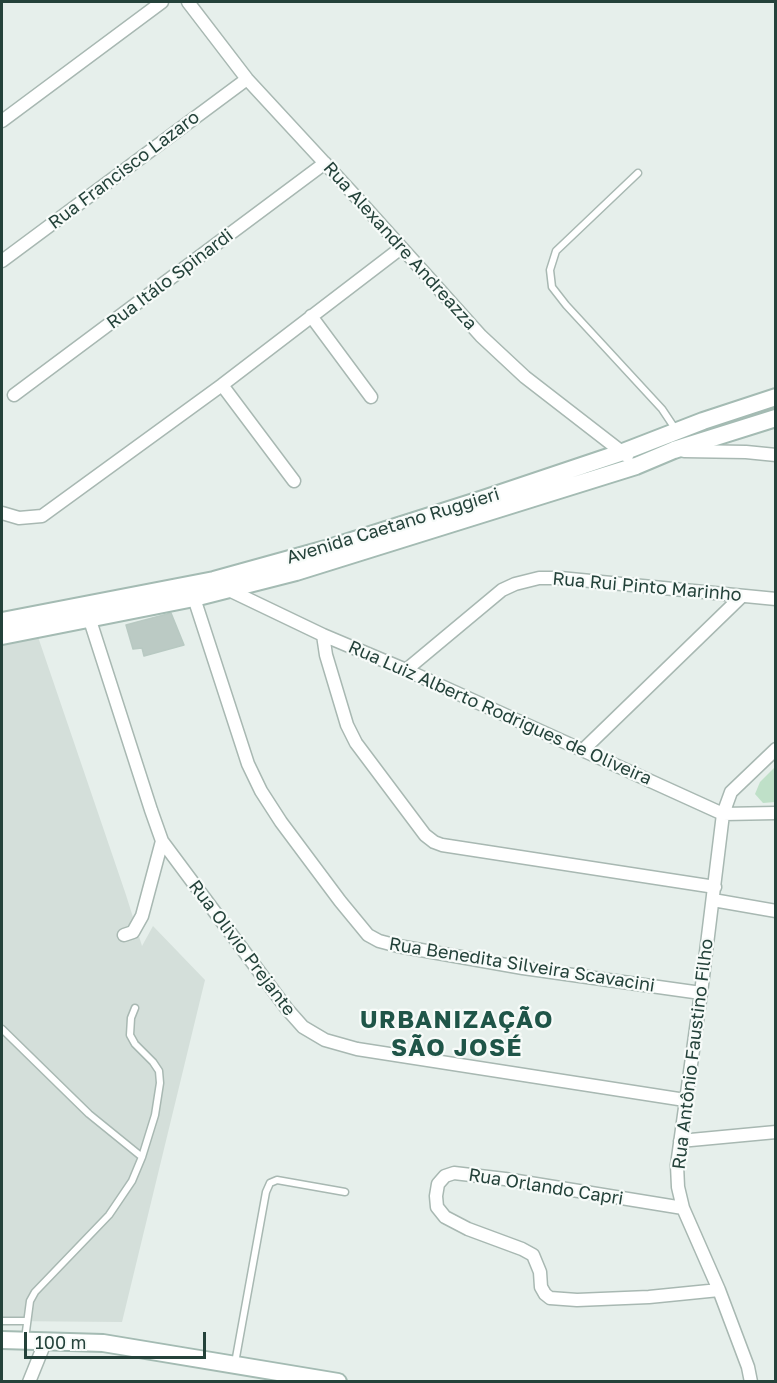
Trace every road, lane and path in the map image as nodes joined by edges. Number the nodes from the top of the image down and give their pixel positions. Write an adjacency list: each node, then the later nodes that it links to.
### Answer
1 (162, 2): 4 (street)
2 (188, 2): 3 (street, Rua Alexandre Andreazza)
3 (247, 79): 5 (street, Rua Alexandre Andreazza); 8 (street, Rua Francisco Lazaro)
4 (2, 121)
5 (325, 163): 7 (street, Rua Alexandre Andreazza); 11 (street, Rua Itálo Spinardi)
6 (638, 173): 16 (lane)
7 (401, 248): 9 (street); 19 (street, Rua Alexandre Andreazza)
8 (2, 261)
9 (311, 316): 10 (street); 12 (street)
10 (222, 386): 23 (street); 24 (street)
11 (14, 395)
12 (371, 397)
13 (776, 397): 15 (main road, Avenida Caetano Ruggieri)
14 (776, 418): 17 (main road, Avenida Caetano Ruggieri)
15 (703, 421): 16 (main road, Avenida Caetano Ruggieri); 17 (street)
16 (677, 431): 19 (main road, Avenida Caetano Ruggieri)
17 (718, 437): 18 (main road, Avenida Caetano Ruggieri); 20 (street)
18 (674, 450): 20 (street); 22 (main road, Avenida Caetano Ruggieri)
19 (623, 452): 22 (street, Rua Alexandre Andreazza); 31 (main road, Avenida Caetano Ruggieri)
20 (746, 452): 21 (street)
21 (776, 455)
22 (636, 466): 25 (main road, Avenida Caetano Ruggieri)
23 (294, 481)
24 (2, 513)
25 (229, 590): 27 (main road, Avenida Caetano Ruggieri); 33 (street, Rua Luiz Alberto Rodrigues de Oliveira)
26 (742, 596): 28 (street, Rua Rui Pinto Marinho); 35 (street, Rua Rui Pinto Marinho); 37 (street)
27 (194, 598): 31 (main road, Avenida Caetano Ruggieri); 44 (street, Rua Benedita Silveira Scavacini)
28 (759, 598): 29 (street, Rua Rui Pinto Marinho); 30 (street)
29 (776, 598)
30 (776, 608)
31 (87, 611): 32 (main road, Avenida Caetano Ruggieri); 34 (main road, Avenida Caetano Ruggieri); 40 (street, Rua Olivio Prejante)
32 (2, 621)
33 (323, 635): 35 (street, Rua Luiz Alberto Rodrigues de Oliveira); 41 (street)
34 (2, 636)
35 (406, 670): 37 (street, Rua Luiz Alberto Rodrigues de Oliveira)
36 (776, 749): 39 (street, Rua Antônio Faustino Filho)
37 (583, 750): 39 (street, Rua Luiz Alberto Rodrigues de Oliveira)
38 (776, 813): 39 (street, Rua Luiz Alberto Rodrigues de Oliveira)
39 (723, 814): 41 (street, Rua Antônio Faustino Filho)
40 (162, 841): 43 (street); 47 (street, Rua Olivio Prejante)
41 (714, 894): 42 (street); 44 (street, Rua Antônio Faustino Filho)
42 (776, 911)
43 (124, 935)
44 (701, 993): 47 (street, Rua Antônio Faustino Filho)
45 (135, 1008): 50 (lane)
46 (2, 1029): 50 (lane)
47 (685, 1100): 49 (street, Rua Antônio Faustino Filho)
48 (776, 1132): 49 (street)
49 (680, 1141): 52 (street, Rua Antônio Faustino Filho)
50 (142, 1157): 55 (lane)
51 (345, 1192): 59 (lane)
52 (683, 1208): 53 (street, Rua Antônio Faustino Filho); 53 (street, Rua Orlando Capri)
53 (719, 1290): 60 (street, Rua Antônio Faustino Filho)
54 (2, 1320): 55 (lane)
55 (27, 1321): 56 (lane)
56 (25, 1339): 57 (main road); 58 (main road)
57 (2, 1340)
58 (46, 1340): 59 (main road); 61 (street)
59 (234, 1364): 62 (main road)
60 (748, 1367): 63 (street, Rua Antônio Faustino Filho); 64 (street, Rua Antônio Faustino Filho)
61 (29, 1382)
62 (338, 1382)
63 (751, 1382)
64 (759, 1382)

